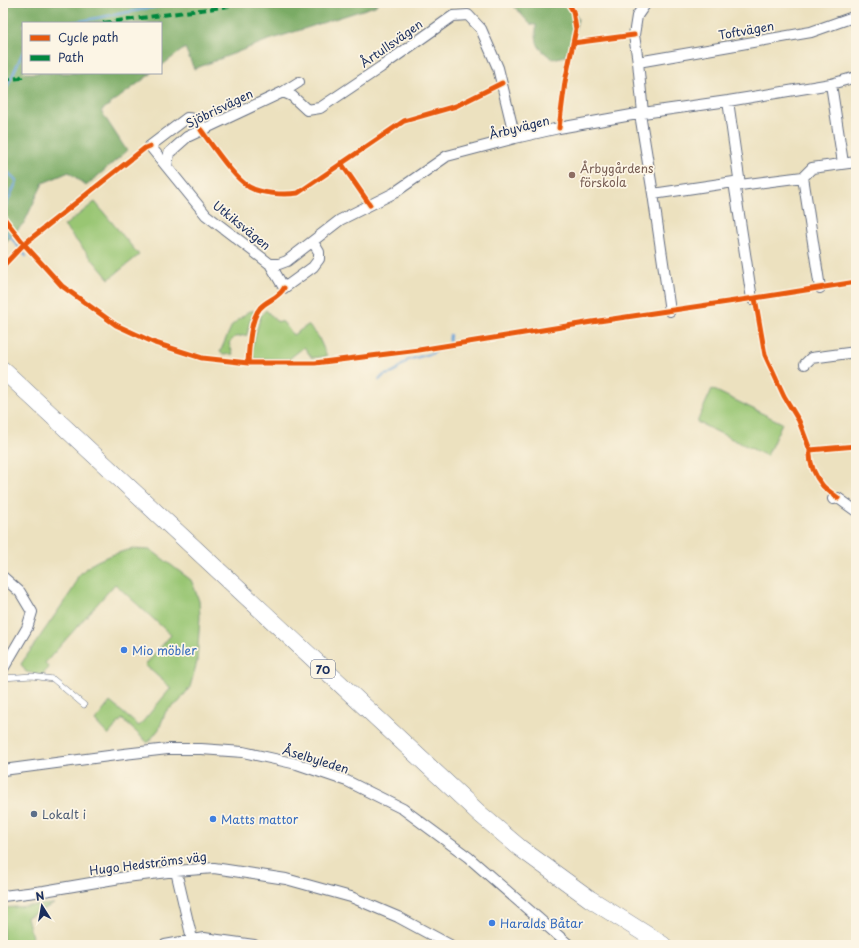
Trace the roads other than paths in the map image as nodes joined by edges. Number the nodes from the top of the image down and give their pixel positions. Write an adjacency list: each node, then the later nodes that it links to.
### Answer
1 (646, 3): 3 (street)
2 (856, 16): 3 (street, Toftvägen)
3 (638, 62): 9 (street)
4 (856, 76): 6 (street, Årbyvägen)
5 (299, 82): 7 (street, Sjöbrisvägen)
6 (831, 84): 8 (street, Årbyvägen); 13 (street)
7 (283, 92): 10 (street, Sjöbrisvägen); 11 (street, Årtullsvägen)
8 (728, 101): 9 (street, Årbyvägen); 16 (street)
9 (641, 114): 11 (street, Årbyvägen); 17 (street)
10 (204, 129): 14 (street, Sjöbrisvägen); 14 (street, Utkiksvägen)
11 (515, 138): 18 (street, Årbyvägen)
12 (856, 162): 13 (street)
13 (843, 163): 15 (street)
14 (167, 167): 20 (street, Utkiksvägen)
15 (803, 177): 16 (street); 21 (street)
16 (737, 183): 17 (street); 22 (street)
17 (653, 194): 23 (street)
18 (313, 242): 19 (street, Årbyvägen); 20 (street)
19 (287, 261): 20 (street, Utkiksvägen)
20 (270, 264)
21 (820, 288)
22 (752, 299)
23 (670, 311)
24 (856, 352): 25 (street)
25 (805, 364)
26 (3, 370): 43 (highway, 70)
27 (3, 384): 42 (highway, 70)
28 (833, 499): 29 (street)
29 (856, 511)
30 (3, 576): 31 (street)
31 (3, 669)
32 (3, 678): 33 (lane)
33 (84, 705)
34 (3, 770): 41 (street, Åselbyleden)
35 (176, 871): 36 (street, Hugo Hedströms väg); 37 (street); 40 (street, Hugo Hedströms väg)
36 (3, 896)
37 (192, 939): 38 (street); 39 (street)
38 (165, 945)
39 (254, 945)
40 (450, 945)
41 (569, 945)
42 (642, 945)
43 (663, 945)

